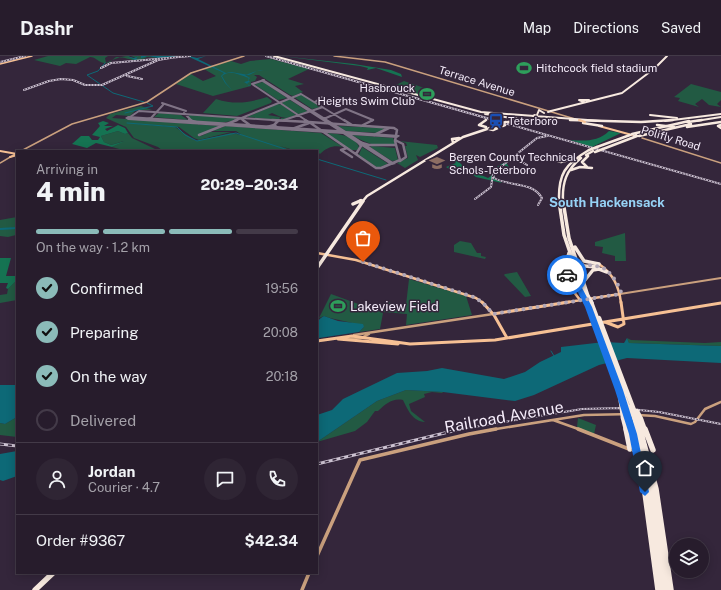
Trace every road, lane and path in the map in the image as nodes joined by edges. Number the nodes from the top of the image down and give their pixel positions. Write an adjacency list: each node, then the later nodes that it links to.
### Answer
1 (33, 56): 6 (main road); 6 (main road)
2 (244, 56): 56 (main road)
3 (273, 56): 7 (highway); 7 (highway)
4 (334, 56): 20 (main road, Terrace Avenue)
5 (667, 56): 11 (highway); 15 (highway)
6 (0, 63)
7 (312, 66): 8 (highway); 12 (highway)
8 (369, 82): 10 (highway); 19 (highway)
9 (395, 85): 12 (highway)
10 (380, 88)
11 (627, 90): 13 (highway); 15 (highway)
12 (403, 91): 23 (highway)
13 (621, 95)
14 (578, 97): 17 (highway)
15 (596, 100): 16 (highway)
16 (590, 101): 17 (highway); 17 (highway)
17 (577, 105): 18 (highway); 18 (highway)
18 (562, 109): 21 (highway); 21 (highway)
19 (468, 110): 29 (highway); 33 (highway)
20 (540, 110): 22 (highway); 23 (highway); 26 (main road, Terrace Avenue)
21 (550, 112): 22 (highway); 23 (highway)
22 (544, 113): 23 (highway)
23 (535, 115): 25 (highway); 29 (highway)
24 (650, 115): 28 (highway)
25 (541, 116): 26 (highway); 29 (highway); 38 (highway)
26 (567, 117): 30 (highway); 31 (highway)
27 (669, 118): 40 (highway)
28 (693, 118): 32 (highway); 34 (highway)
29 (519, 119): 41 (highway); 41 (highway)
30 (577, 119): 31 (highway); 42 (main road, bridge)
31 (585, 119): 38 (highway)
32 (721, 119): 39 (highway); 43 (highway); 45 (highway); 46 (highway); 50 (highway); 51 (highway)
33 (552, 120): 35 (highway); 41 (highway)
34 (674, 120): 40 (highway); 46 (highway)
35 (559, 121): 42 (highway); 42 (highway)
36 (484, 122): 37 (highway); 44 (highway); 48 (highway)
37 (490, 122)
38 (615, 122): 39 (highway); 42 (highway); 42 (highway); 43 (highway, bridge)
39 (636, 122): 40 (highway)
40 (648, 122)
41 (504, 124): 44 (highway); 47 (highway); 47 (highway)
42 (598, 124): 49 (main road, Polifly Road)
43 (695, 125): 50 (highway)
44 (488, 127): 48 (highway)
45 (721, 128)
46 (644, 130): 51 (highway)
47 (477, 131): 52 (highway)
48 (472, 132): 52 (highway)
49 (623, 132): 51 (main road, Polifly Road); 53 (highway)
50 (649, 133): 51 (highway)
51 (635, 136): 53 (highway); 54 (highway); 54 (highway); 55 (highway); 64 (main road, Polifly Road)
52 (457, 140): 68 (highway); 68 (highway)
53 (610, 142): 55 (highway)
54 (616, 144): 55 (highway)
55 (600, 148): 58 (highway, bridge); 58 (highway, bridge)
56 (22, 150)
57 (0, 151): 59 (main road)
58 (593, 151): 61 (highway); 63 (highway); 88 (highway)
59 (16, 154)
60 (16, 154): 62 (main road)
61 (588, 156): 66 (highway); 66 (highway)
62 (10, 157): 65 (main road)
63 (575, 159): 67 (highway); 67 (highway)
64 (721, 162)
65 (0, 163)
66 (571, 170): 72 (highway)
67 (562, 175): 73 (highway)
68 (393, 180): 69 (highway); 71 (highway)
69 (362, 200): 70 (highway); 71 (highway)
70 (353, 204)
71 (340, 232): 75 (highway)
72 (574, 247): 77 (highway); 84 (highway)
73 (569, 252): 80 (highway); 88 (highway)
74 (318, 253): 75 (main road)
75 (325, 255): 76 (highway); 78 (highway); 93 (main road)
76 (318, 264)
77 (598, 265): 82 (highway); 88 (highway, bridge)
78 (318, 266)
79 (555, 266): 80 (highway)
80 (562, 268): 81 (highway)
81 (558, 270): 88 (main road)
82 (606, 271): 84 (highway); 85 (main road)
83 (721, 278): 86 (main road)
84 (585, 280): 88 (highway)
85 (620, 292): 86 (main road); 87 (main road); 89 (main road)
86 (625, 293)
87 (614, 295): 88 (main road); 89 (main road)
88 (585, 297): 90 (highway, bridge); 90 (highway, bridge); 93 (main road)
89 (620, 298): 92 (main road)
90 (589, 301): 95 (highway); 95 (highway)
91 (721, 303): 94 (main road)
92 (622, 312): 94 (main road); 96 (main road)
93 (493, 314): 98 (main road); 102 (main road)
94 (630, 317): 96 (main road)
95 (596, 318): 108 (highway, bridge); 108 (highway, bridge); 108 (highway, bridge)
96 (623, 318): 97 (main road); 97 (main road)
97 (603, 322): 102 (main road)
98 (373, 333): 99 (main road); 100 (main road); 101 (main road)
99 (352, 336): 100 (main road); 104 (main road)
100 (364, 336): 101 (main road); 103 (main road)
101 (373, 338): 106 (main road)
102 (507, 338): 106 (main road)
103 (338, 339): 105 (main road); 106 (main road)
104 (318, 342)
105 (318, 342)
106 (416, 344)
107 (721, 402): 109 (main road, Railroad Avenue)
108 (632, 418): 110 (highway); 111 (highway); 117 (highway); 118 (highway); 119 (highway); 120 (highway)
109 (552, 420): 110 (main road); 112 (main road, Railroad Avenue)
110 (631, 450): 111 (main road, bridge)
111 (653, 450)
112 (318, 554)
113 (309, 574): 116 (main road)
114 (49, 575): 115 (highway)
115 (33, 590)
116 (302, 590)
117 (658, 590)
118 (663, 590)
119 (666, 590)
120 (671, 590)

